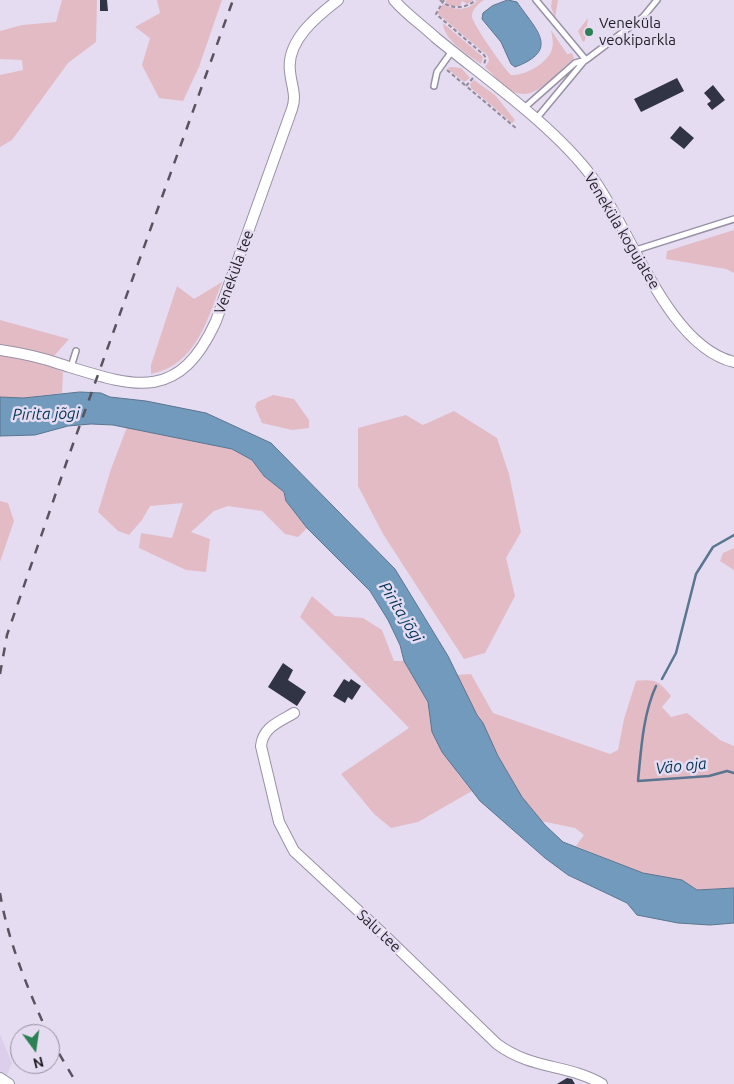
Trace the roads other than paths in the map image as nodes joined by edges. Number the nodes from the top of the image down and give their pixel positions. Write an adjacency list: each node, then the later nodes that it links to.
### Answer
1 (338, 0): 15 (street, Veneküla tee)
2 (394, 0): 5 (street, Veneküla kogujatee)
3 (536, 0): 6 (lane)
4 (656, 0): 6 (lane)
5 (452, 51): 7 (lane); 8 (street, Veneküla kogujatee)
6 (586, 60): 8 (lane); 9 (lane)
7 (434, 86)
8 (522, 109): 9 (street, Veneküla kogujatee)
9 (536, 119): 11 (street, Veneküla kogujatee)
10 (734, 219): 11 (lane)
11 (636, 250): 14 (street, Veneküla kogujatee)
12 (0, 350): 15 (street, Veneküla tee)
13 (76, 351): 15 (lane)
14 (734, 362)
15 (71, 367)
16 (294, 713): 19 (street, Salu tee)
17 (0, 1078): 18 (street)
18 (9, 1084)
19 (602, 1084)

